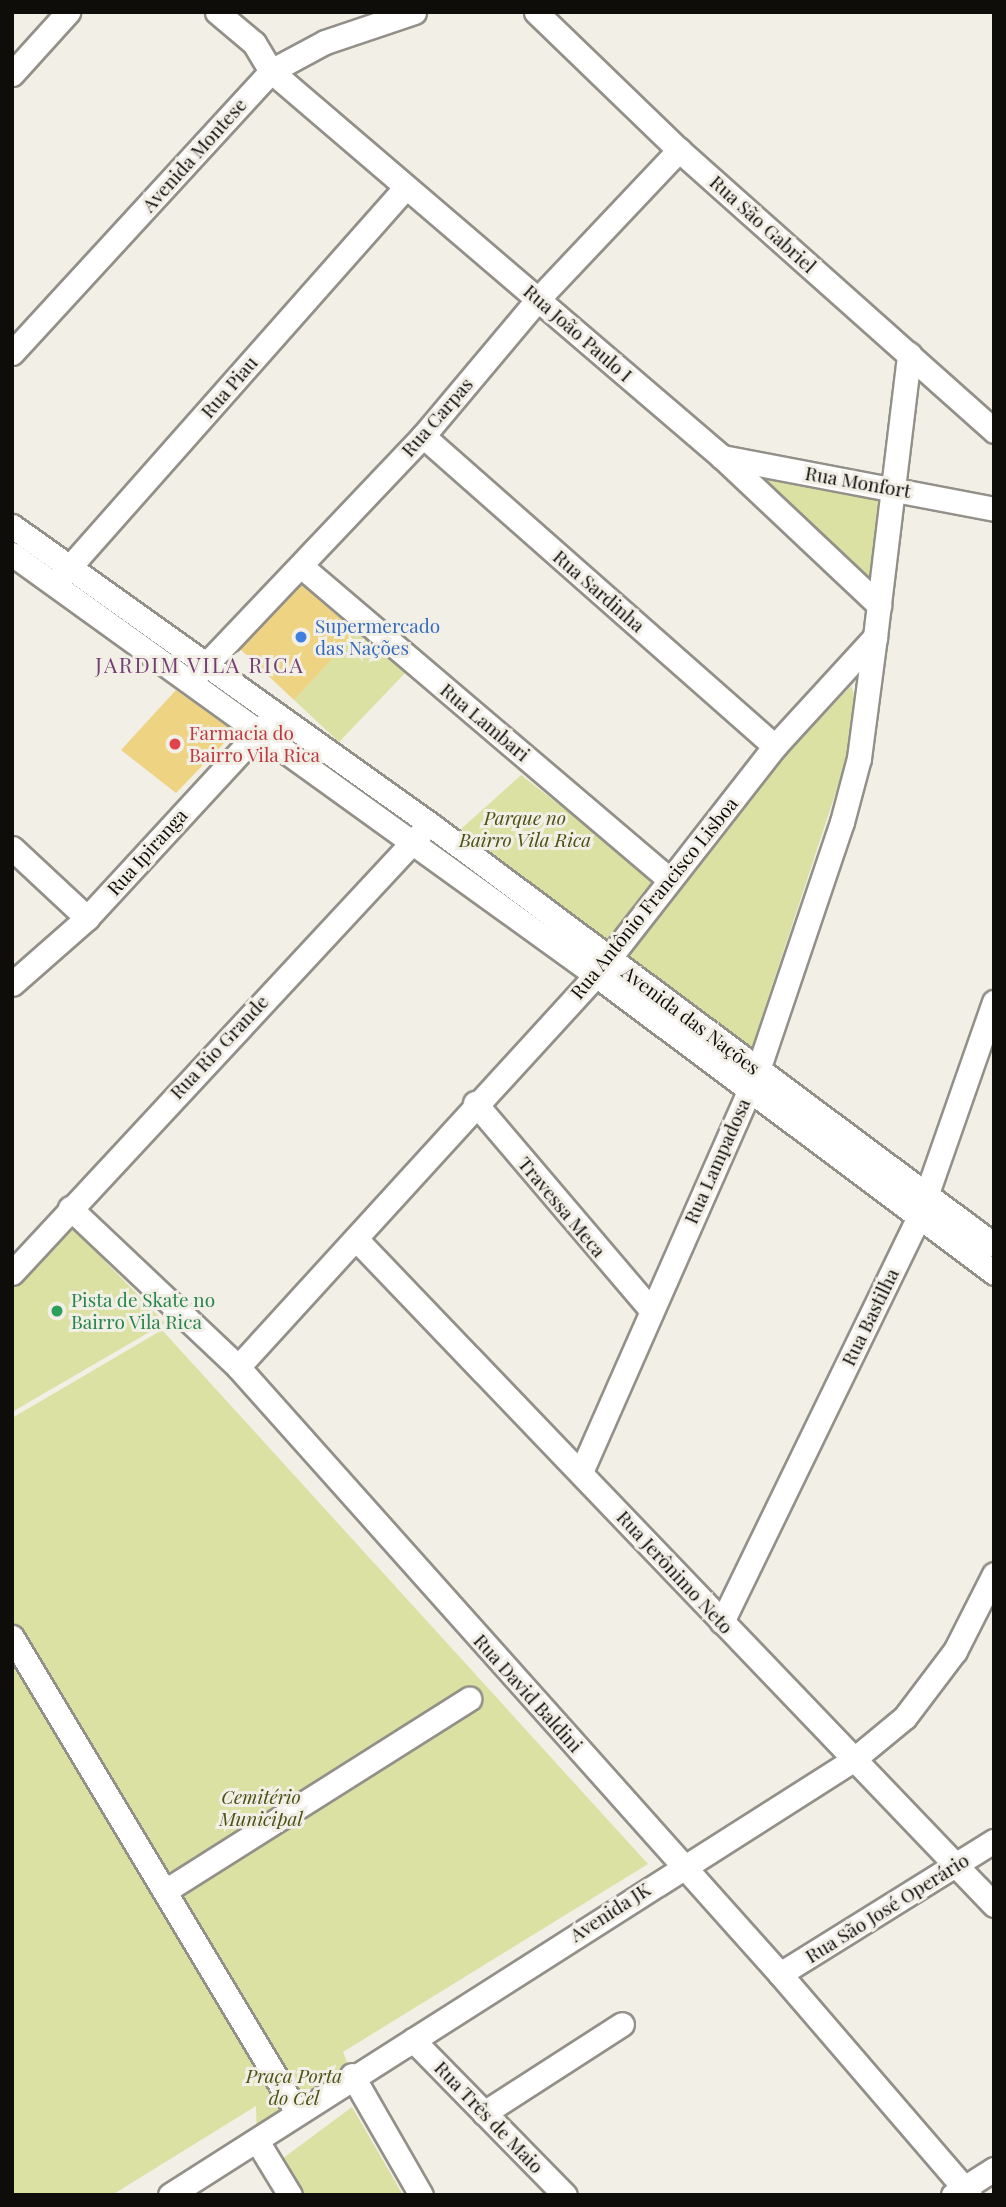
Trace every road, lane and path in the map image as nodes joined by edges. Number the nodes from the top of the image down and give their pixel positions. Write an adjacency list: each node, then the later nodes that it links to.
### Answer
1 (68, 12): 8 (street)
2 (217, 12): 6 (street)
3 (246, 12): 6 (street)
4 (414, 12): 7 (street, Avenida Montese)
5 (536, 12): 9 (street, Rua São Gabriel)
6 (254, 43): 7 (street, Rua João Paulo I)
7 (271, 71): 10 (street, Rua João Paulo I); 12 (street, Avenida Montese)
8 (12, 74)
9 (679, 150): 11 (street, Rua Carpas); 13 (street, Rua São Gabriel)
10 (404, 188): 11 (street, Rua João Paulo I); 22 (street, Rua Piau)
11 (538, 298): 15 (street, Rua Carpas); 16 (street, Rua João Paulo I)
12 (12, 353)
13 (909, 354): 14 (street, Rua São Gabriel); 17 (street)
14 (994, 431)
15 (423, 436): 21 (street, Rua Carpas); 29 (street, Rua Sardinha)
16 (722, 457): 17 (street, Rua Monfort); 24 (street, Rua João Paulo I)
17 (894, 487): 18 (street, Rua Monfort); 24 (street)
18 (994, 509)
19 (12, 526): 22 (street, Avenida das Nações)
20 (12, 554): 23 (street, Avenida das Nações)
21 (301, 566): 26 (street, Rua Carpas); 33 (street, Rua Lambari)
22 (70, 568): 23 (street, Rua Piau); 26 (street, Avenida das Nações)
23 (53, 586): 26 (street, Avenida das Nações)
24 (879, 604): 25 (street)
25 (875, 637): 29 (street, Rua Antônio Francisco Lisboa); 38 (street, Rua Lampadosa)
26 (199, 672): 27 (street, Avenida das Nações); 28 (street, Avenida das Nações)
27 (276, 713): 28 (street, Rua Ipiranga); 30 (street, Avenida das Nações)
28 (259, 730): 31 (street, Avenida das Nações); 34 (street, Rua Ipiranga)
29 (775, 746): 33 (street, Rua Antônio Francisco Lisboa)
30 (431, 825): 31 (street, Rua Rio Grande); 35 (street, Avenida das Nações)
31 (408, 843): 35 (street, Avenida das Nações); 41 (street, Rua Rio Grande)
32 (12, 848): 34 (street)
33 (669, 879): 35 (street, Rua Antônio Francisco Lisboa)
34 (87, 918): 36 (street, Rua Ipiranga)
35 (602, 967): 38 (street, Avenida das Nações); 39 (street, Rua Antônio Francisco Lisboa)
36 (12, 984)
37 (994, 1002): 40 (street, Rua Bastilha)
38 (753, 1079): 40 (street, Avenida das Nações); 42 (street, Avenida das Nações); 47 (street, Rua Lampadosa)
39 (475, 1103): 43 (street, Rua Antônio Francisco Lisboa); 47 (street, Travessa Meca)
40 (926, 1195): 42 (street, Rua Bastilha); 44 (street, Avenida das Nações)
41 (70, 1208): 45 (street, Rua Rio Grande); 48 (street, Rua David Baldini)
42 (918, 1219): 46 (street, Avenida das Nações); 51 (street, Rua Bastilha)
43 (357, 1240): 48 (street, Rua Antônio Francisco Lisboa); 49 (street, Rua Jerônimo Neto)
44 (994, 1245)
45 (12, 1273)
46 (994, 1273)
47 (651, 1310): 49 (street, Rua Lampadosa)
48 (239, 1367): 57 (street, Rua David Baldini)
49 (581, 1472): 51 (street, Rua Jerônimo Neto)
50 (994, 1574): 54 (street, Avenida JK)
51 (722, 1622): 54 (street, Rua Jerônimo Neto)
52 (12, 1637): 58 (street)
53 (469, 1699): 58 (street)
54 (853, 1760): 56 (street, Rua Jerônimo Neto); 57 (street, Avenida JK)
55 (994, 1841): 56 (street, Rua São José Operário)
56 (955, 1864): 59 (street, Rua Jerônimo Neto); 60 (street, Rua São José Operário)
57 (681, 1866): 60 (street, Rua David Baldini); 62 (street, Avenida JK)
58 (165, 1891): 64 (street)
59 (994, 1905)
60 (780, 1974): 68 (street, Rua David Baldini)
61 (622, 2024): 65 (street)
62 (413, 2040): 63 (street, Avenida JK); 65 (street, Rua Três de Maio)
63 (352, 2075): 64 (street, Avenida JK); 71 (street)
64 (297, 2112): 66 (street, Avenida JK)
65 (484, 2113): 72 (street, Rua Três de Maio)
66 (257, 2141): 69 (street, Avenida JK); 70 (street)
67 (994, 2169): 68 (street)
68 (962, 2192)
69 (170, 2195)
70 (290, 2195)
71 (421, 2195)
72 (565, 2195)

